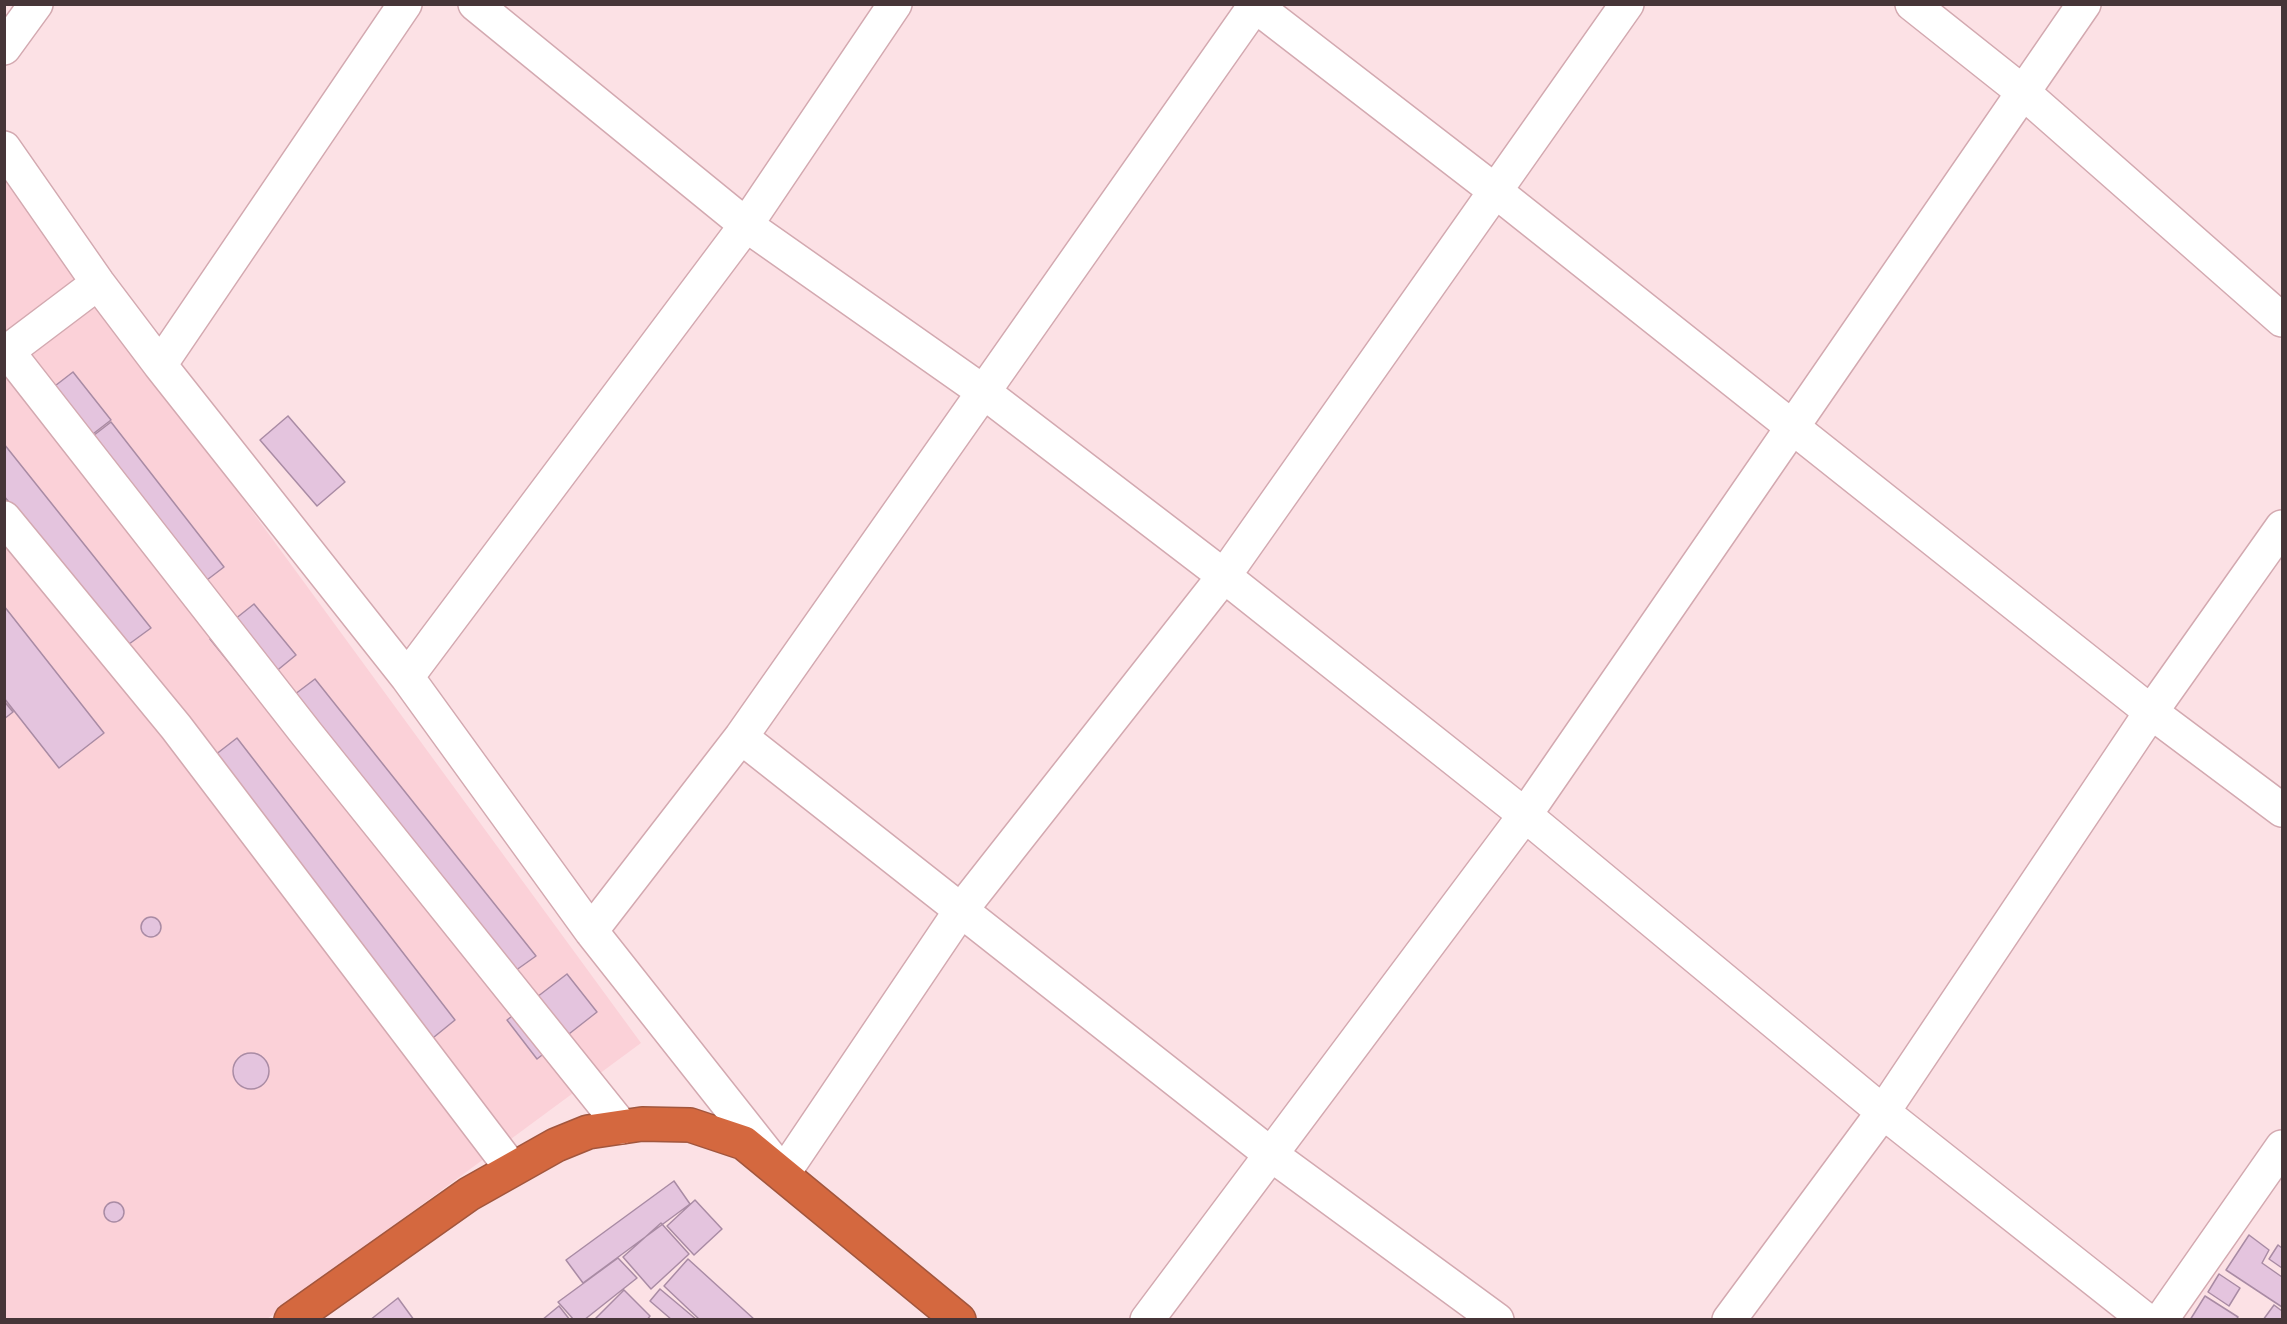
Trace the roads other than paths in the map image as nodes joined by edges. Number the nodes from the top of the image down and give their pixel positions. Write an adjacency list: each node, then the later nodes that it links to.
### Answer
1 (36, 4): 9 (street)
2 (405, 4): 17 (street)
3 (475, 4): 13 (street)
4 (895, 4): 13 (street)
5 (1627, 4): 12 (street)
6 (1912, 4): 10 (street)
7 (2085, 4): 10 (street)
8 (1255, 5): 12 (street); 18 (street)
9 (4, 48)
10 (2024, 93): 15 (street); 19 (street)
11 (4, 148): 14 (street)
12 (1494, 190): 19 (street); 22 (street)
13 (746, 225): 18 (street); 23 (street)
14 (98, 283): 16 (street); 17 (street)
15 (2283, 320)
16 (6, 353): 31 (street)
17 (160, 364): 23 (street)
18 (985, 393): 22 (street); 25 (street)
19 (1794, 429): 24 (street); 27 (street)
20 (4, 518): 34 (street)
21 (2283, 527): 24 (street)
22 (1224, 576): 27 (street); 28 (street)
23 (407, 677): 29 (street)
24 (2151, 712): 26 (street); 30 (street)
25 (741, 737): 28 (street); 29 (street)
26 (2283, 810)
27 (1525, 815): 30 (street); 33 (street)
28 (961, 910): 33 (street); 35 (street)
29 (591, 931): 35 (street)
30 (1883, 1112): 40 (street); 41 (street)
31 (621, 1127): 34 (highway); 35 (highway)
32 (2283, 1147): 42 (street)
33 (1269, 1153): 38 (street); 39 (street)
34 (512, 1169): 36 (highway)
35 (783, 1174): 37 (highway)
36 (291, 1320)
37 (959, 1320)
38 (1147, 1320)
39 (1497, 1320)
40 (1729, 1320)
41 (2146, 1320)
42 (2161, 1320)

